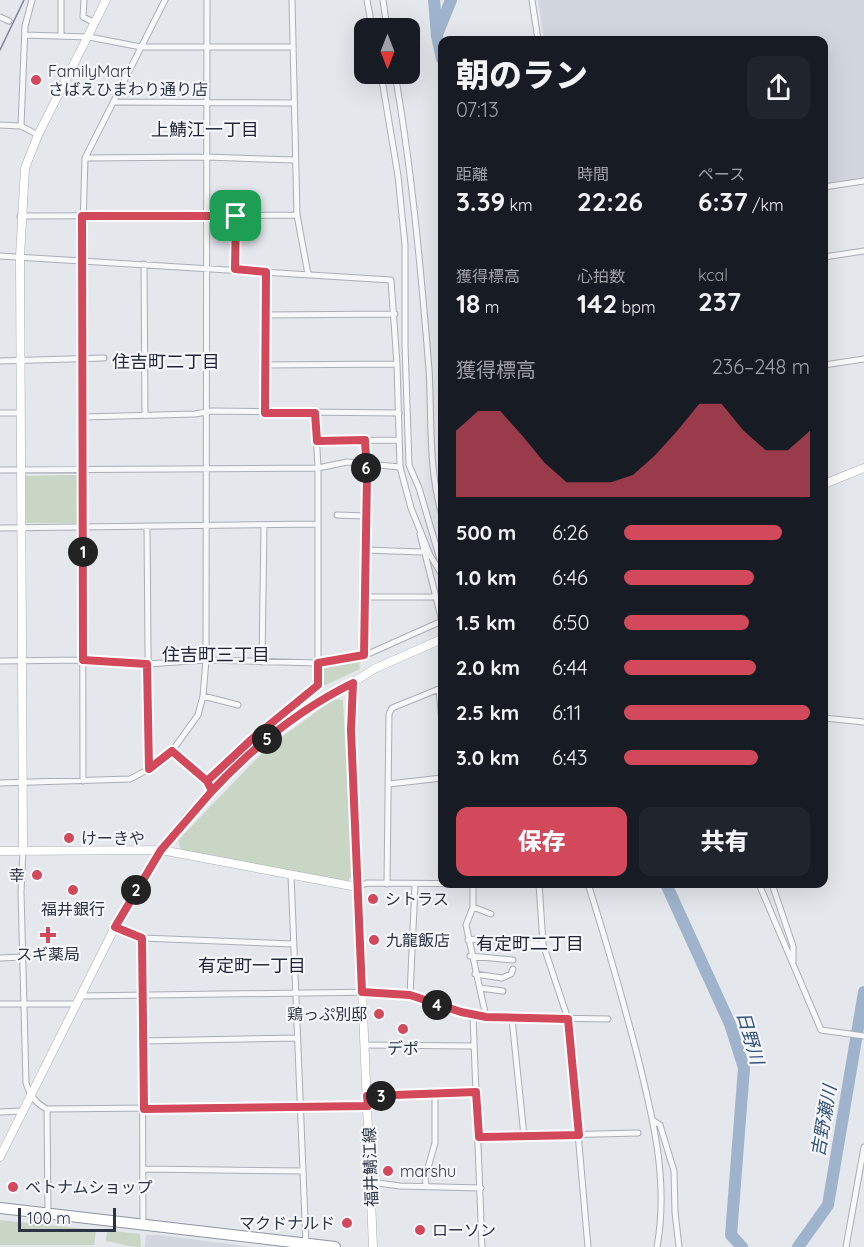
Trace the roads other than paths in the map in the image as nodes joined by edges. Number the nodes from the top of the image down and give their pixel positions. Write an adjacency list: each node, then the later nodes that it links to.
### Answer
1 (32, 0): 16 (street)
2 (60, 0): 17 (street)
3 (84, 0): 14 (street)
4 (106, 0): 14 (street)
5 (165, 0): 22 (street)
6 (207, 0): 20 (street)
7 (292, 0): 21 (street)
8 (367, 0): 11 (street)
9 (383, 0): 12 (street)
10 (532, 0): 18 (street)
11 (370, 18)
12 (386, 18)
13 (4, 19): 15 (street)
14 (95, 23): 19 (street)
15 (0, 27)
16 (26, 35): 17 (street); 29 (street)
17 (61, 36): 19 (street)
18 (537, 36)
19 (89, 37): 22 (street); 30 (street)
20 (206, 46): 21 (street); 22 (street); 26 (street)
21 (292, 47): 27 (street)
22 (141, 48): 25 (street)
23 (383, 84): 94 (street)
24 (396, 84): 81 (street)
25 (115, 102): 26 (street); 32 (street)
26 (206, 103): 27 (street); 31 (street)
27 (293, 103): 33 (street)
28 (0, 125): 29 (street)
29 (21, 126): 30 (street)
30 (38, 135): 37 (street)
31 (206, 157): 32 (street); 33 (street); 39 (street)
32 (85, 158): 38 (street)
33 (294, 160): 36 (street)
34 (864, 181): 35 (street)
35 (828, 186)
36 (297, 215): 40 (street); 50 (street)
37 (21, 216): 38 (street); 43 (street)
38 (82, 216): 39 (street); 45 (street)
39 (207, 216): 40 (street); 47 (street)
40 (236, 216): 48 (street)
41 (864, 251): 44 (street)
42 (0, 256): 43 (street)
43 (20, 256): 45 (street); 56 (street)
44 (828, 256)
45 (81, 259): 46 (street); 54 (street)
46 (144, 264): 47 (street); 67 (street)
47 (206, 268): 48 (street); 63 (street)
48 (235, 269): 49 (street)
49 (266, 272): 50 (street); 52 (street)
50 (308, 274): 51 (street)
51 (394, 314): 52 (street); 58 (street)
52 (264, 315): 60 (street)
53 (104, 358): 54 (street)
54 (82, 359): 56 (street); 68 (street)
55 (864, 359): 59 (street)
56 (20, 360): 57 (street); 62 (street)
57 (0, 361)
58 (397, 364): 60 (street); 66 (street)
59 (828, 364)
60 (264, 365): 64 (street)
61 (0, 413): 62 (street)
62 (21, 413): 78 (street)
63 (205, 413): 64 (street); 67 (street); 76 (street)
64 (265, 413): 65 (street)
65 (315, 413): 66 (street); 71 (street)
66 (399, 413): 70 (street)
67 (145, 415): 68 (street)
68 (83, 417): 79 (street)
69 (365, 440): 70 (street); 71 (street); 72 (street)
70 (399, 440): 73 (street)
71 (317, 441): 74 (street)
72 (365, 464): 73 (street); 74 (street); 83 (street)
73 (400, 466): 85 (street)
74 (318, 468): 76 (street); 84 (street)
75 (864, 468): 80 (street)
76 (207, 469): 79 (street); 86 (street)
77 (0, 470): 78 (street)
78 (21, 470): 79 (street); 91 (street)
79 (83, 470): 89 (street)
80 (828, 482)
81 (438, 496)
82 (337, 515): 83 (street)
83 (366, 516): 92 (street)
84 (317, 524): 87 (street); 107 (street)
85 (418, 524): 93 (street); 95 (street)
86 (205, 525): 87 (street); 88 (street); 103 (street)
87 (264, 525): 105 (street)
88 (147, 526): 89 (street); 108 (street)
89 (82, 527): 91 (street); 102 (street)
90 (0, 528): 91 (street)
91 (21, 528): 106 (street)
92 (364, 550): 93 (street); 96 (street)
93 (422, 552): 97 (street)
94 (438, 552)
95 (438, 568)
96 (364, 597): 97 (street); 101 (street)
97 (436, 597): 98 (street)
98 (438, 605)
99 (438, 623): 101 (street)
100 (438, 641): 109 (street)
101 (364, 655): 107 (street)
102 (83, 660): 106 (street); 108 (street); 118 (street)
103 (206, 660): 105 (street); 108 (street); 111 (street)
104 (0, 661): 106 (street)
105 (262, 662): 107 (street)
106 (22, 663): 121 (street)
107 (318, 663): 119 (street)
108 (147, 664): 116 (street)
109 (353, 683): 123 (street); 131 (street, 福井鯖江線)
110 (438, 689): 122 (street)
111 (203, 696): 112 (street); 115 (street)
112 (238, 705)
113 (828, 718): 114 (street)
114 (864, 722)
115 (172, 751): 116 (street); 119 (street)
116 (149, 769): 118 (street)
117 (438, 778): 122 (street)
118 (83, 781): 121 (street)
119 (207, 781): 123 (street)
120 (0, 783): 121 (street)
121 (23, 783): 124 (street)
122 (389, 784): 128 (street)
123 (212, 791): 125 (street)
124 (23, 850): 125 (street); 126 (street); 146 (street)
125 (161, 850): 127 (street); 139 (street)
126 (0, 851)
127 (291, 875): 131 (street); 142 (street)
128 (387, 884): 129 (street); 131 (street)
129 (415, 885): 130 (street); 155 (street)
130 (438, 885)
131 (357, 887): 153 (street, 福井鯖江線)
132 (475, 888): 137 (street)
133 (539, 888): 143 (street)
134 (589, 888): 181 (street)
135 (761, 888): 148 (street)
136 (773, 888): 148 (street)
137 (473, 907): 138 (street); 141 (street)
138 (491, 914)
139 (115, 927): 140 (street); 156 (street)
140 (142, 938): 142 (street); 157 (street)
141 (468, 940): 143 (street); 144 (street)
142 (293, 944): 154 (street)
143 (543, 944): 164 (street)
144 (470, 956): 147 (street); 150 (street)
145 (0, 957): 146 (street)
146 (23, 957): 158 (street)
147 (513, 960)
148 (793, 965): 166 (street)
149 (513, 969): 150 (street)
150 (475, 974): 151 (street)
151 (480, 988): 152 (street); 162 (street)
152 (503, 991)
153 (362, 992): 154 (street); 155 (street); 169 (street, 福井鯖江線)
154 (295, 993): 157 (street); 167 (street)
155 (410, 995): 161 (street)
156 (80, 996): 157 (street); 160 (street)
157 (143, 996): 168 (street)
158 (24, 1003): 159 (street); 160 (street); 173 (street)
159 (0, 1004)
160 (76, 1004): 173 (street)
161 (473, 1016): 162 (street); 170 (street)
162 (486, 1017): 163 (street)
163 (512, 1019): 164 (street); 184 (street)
164 (568, 1019): 165 (street); 183 (street)
165 (608, 1019)
166 (864, 1036)
167 (297, 1038): 168 (street); 176 (street)
168 (143, 1041): 178 (street)
169 (364, 1045): 170 (street); 174 (street, 福井鯖江線)
170 (473, 1046): 172 (street)
171 (435, 1092): 172 (street); 174 (street); 191 (street)
172 (476, 1092): 185 (street)
173 (31, 1096): 177 (street); 179 (street)
174 (367, 1096): 175 (street, 福井鯖江線)
175 (368, 1106): 176 (street); 190 (street, 福井鯖江線)
176 (300, 1108): 178 (street); 189 (street)
177 (47, 1109): 178 (street); 194 (street)
178 (144, 1109): 188 (street)
179 (23, 1111): 180 (street); 187 (street)
180 (0, 1112)
181 (654, 1121): 201 (street); 202 (street)
182 (638, 1133): 183 (street)
183 (579, 1135): 184 (street); 200 (street)
184 (524, 1136): 185 (street)
185 (479, 1137): 192 (street)
186 (864, 1146): 203 (street)
187 (1, 1153)
188 (144, 1169): 189 (street); 195 (street)
189 (302, 1171): 196 (street)
190 (370, 1182): 191 (street); 198 (street, 福井鯖江線)
191 (426, 1185): 192 (street)
192 (481, 1188): 199 (street)
193 (0, 1208): 194 (highway)
194 (48, 1214): 195 (highway)
195 (142, 1225): 196 (highway)
196 (306, 1245): 197 (highway)
197 (335, 1247)
198 (373, 1247)
199 (482, 1247)
200 (588, 1247)
201 (657, 1247)
202 (679, 1247)
203 (846, 1247)

